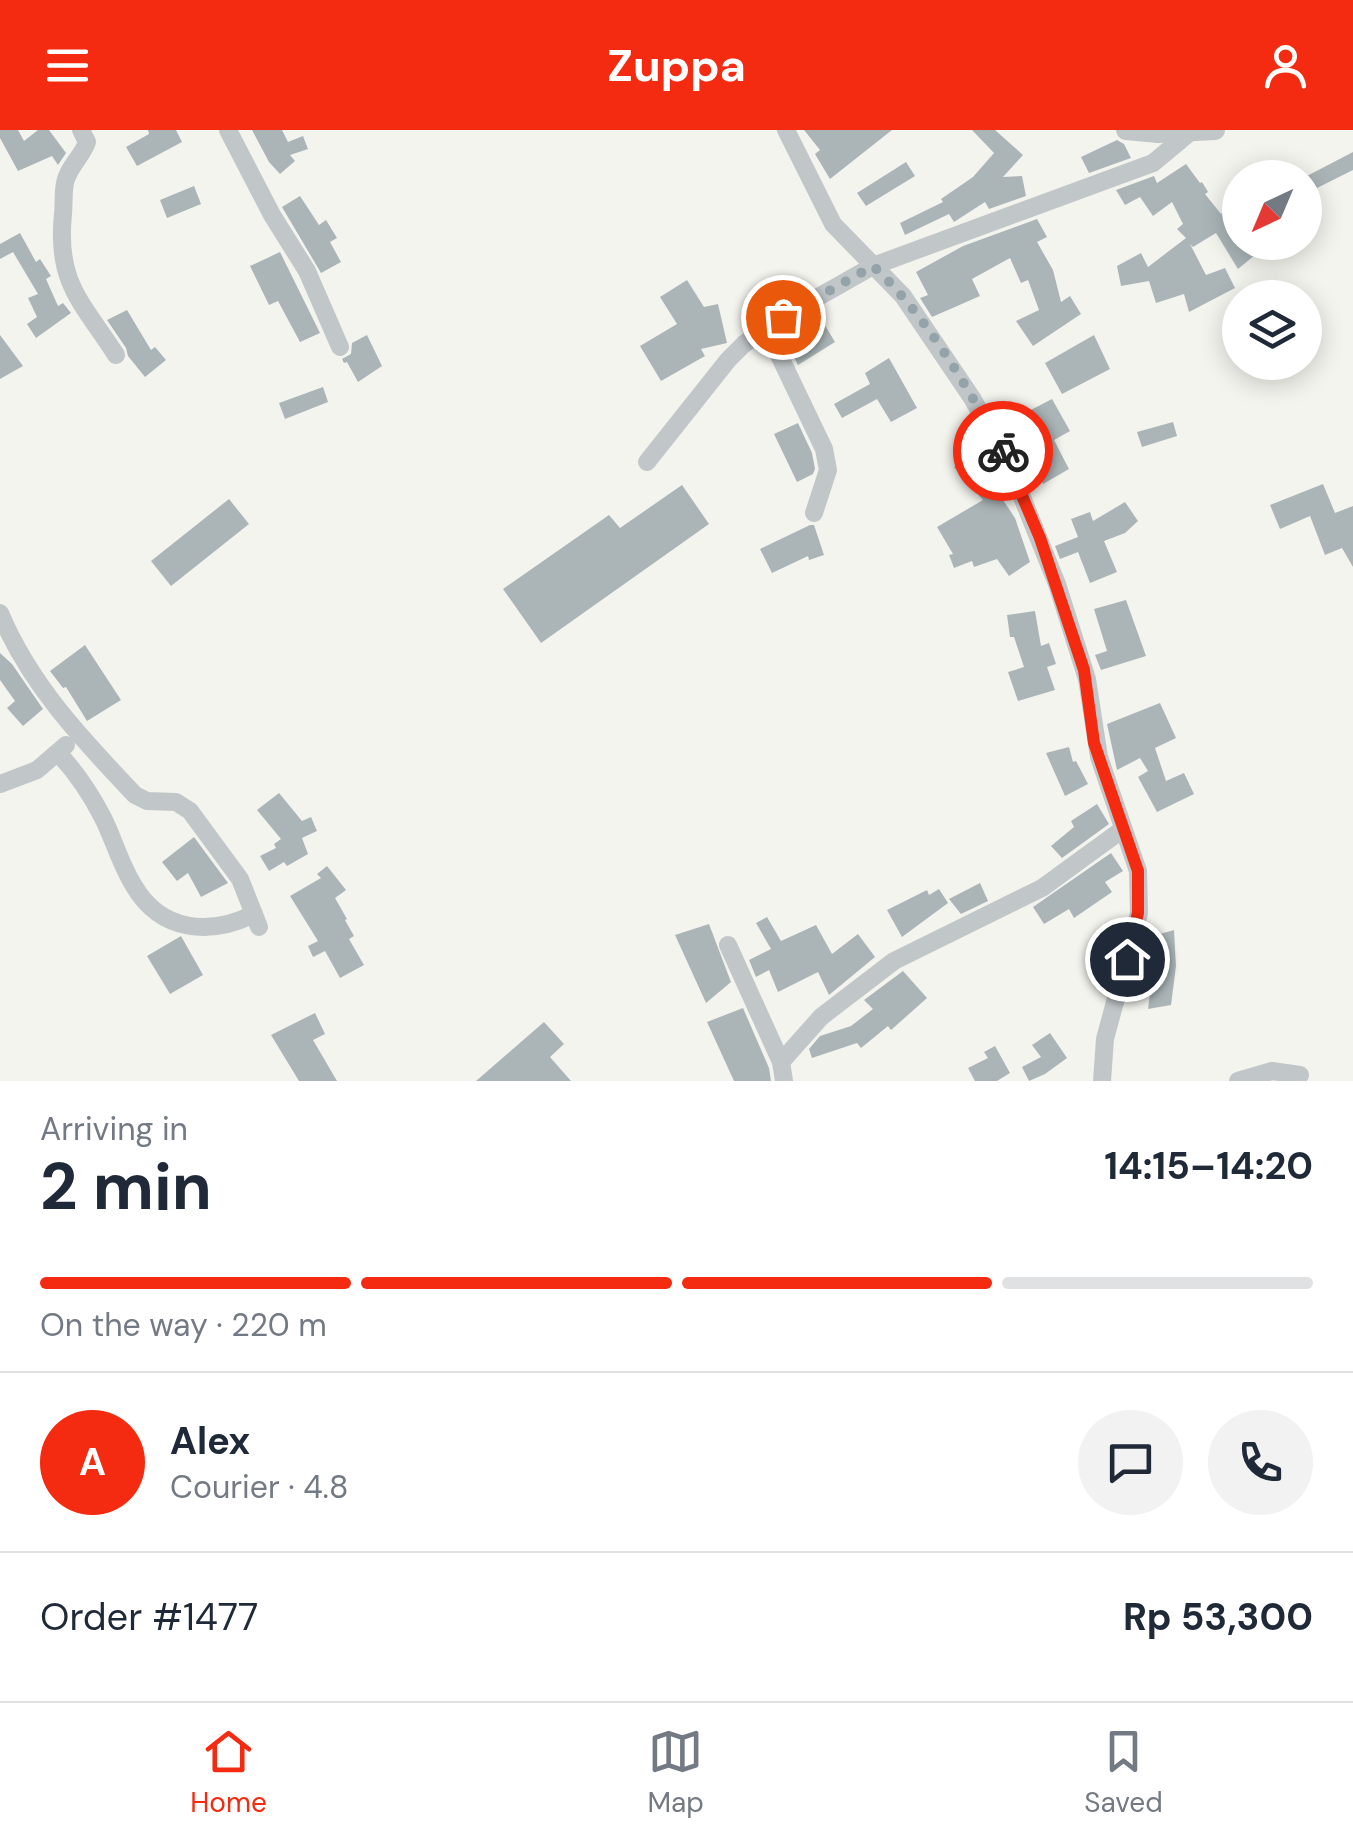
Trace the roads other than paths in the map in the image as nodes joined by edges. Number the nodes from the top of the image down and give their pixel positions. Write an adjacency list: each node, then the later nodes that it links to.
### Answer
1 (82, 130): 10 (street)
2 (228, 130): 9 (street)
3 (786, 130): 7 (street)
4 (1126, 130): 6 (street)
5 (1216, 130): 6 (street)
6 (1189, 133): 7 (street)
7 (873, 266): 8 (street); 17 (street)
8 (766, 328): 11 (street); 12 (street)
9 (340, 346)
10 (116, 355)
11 (648, 462)
12 (814, 513)
13 (0, 613): 14 (street)
14 (77, 734): 15 (street); 15 (street)
15 (58, 753): 16 (street)
16 (0, 784)
17 (1123, 829): 19 (street); 22 (street)
18 (728, 946): 19 (street)
19 (781, 1062): 21 (street)
20 (1300, 1075): 23 (street)
21 (784, 1081)
22 (1102, 1081)
23 (1238, 1081)

